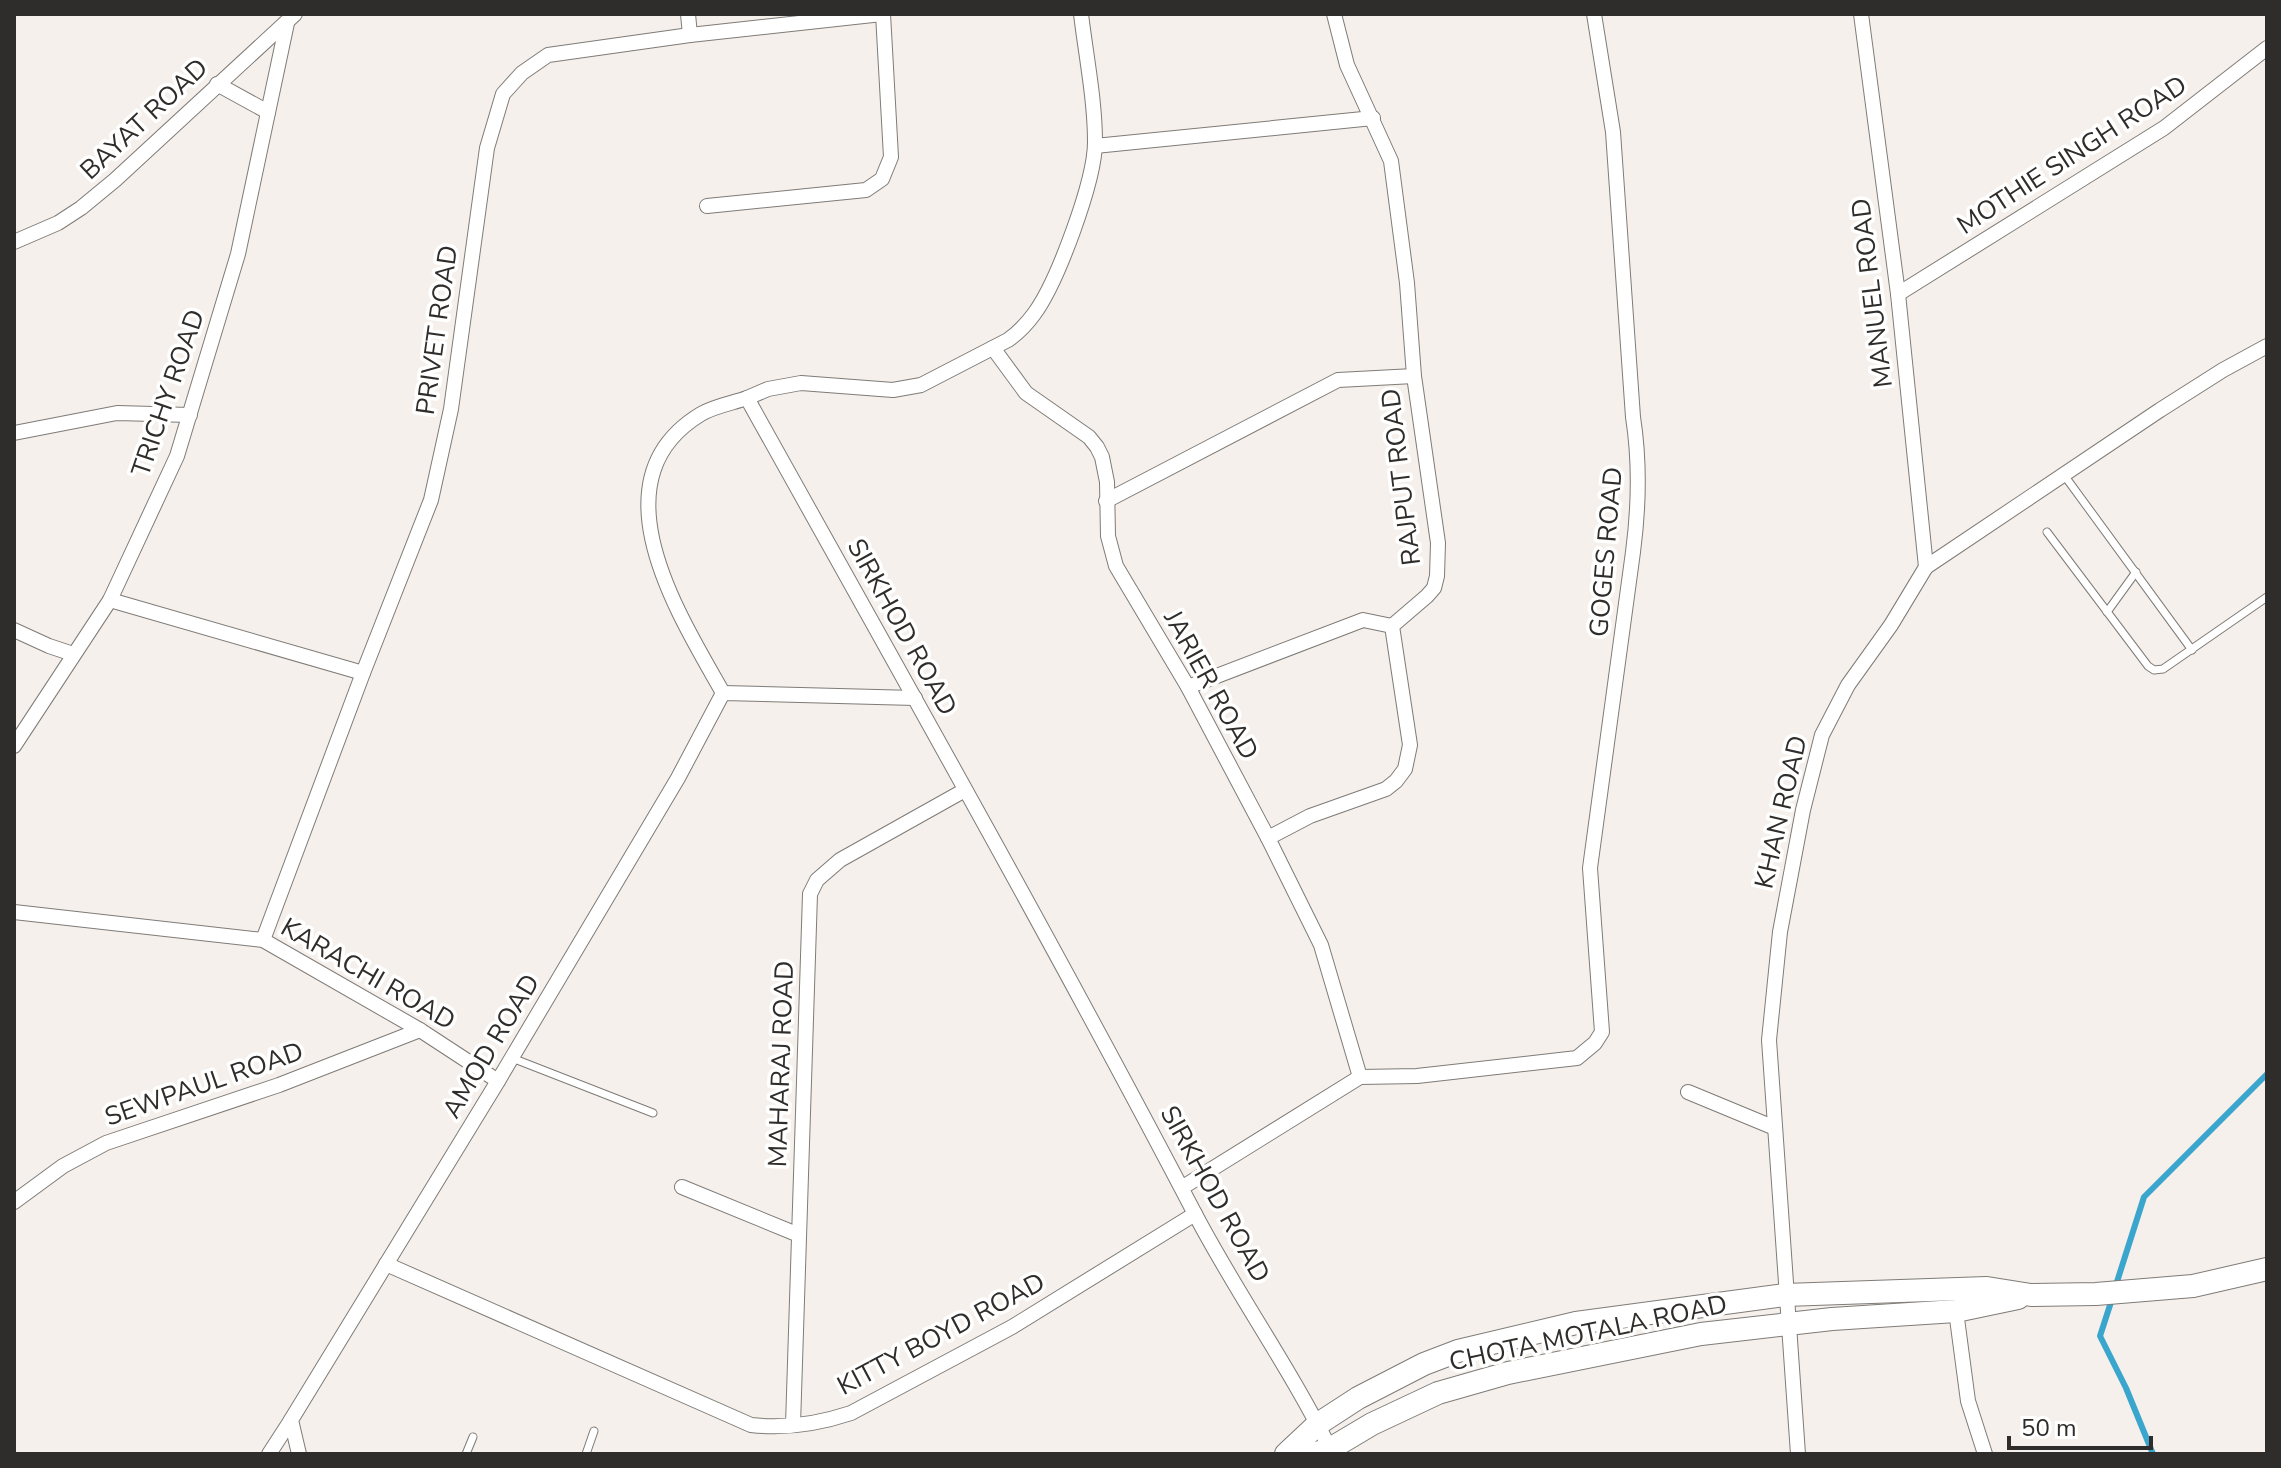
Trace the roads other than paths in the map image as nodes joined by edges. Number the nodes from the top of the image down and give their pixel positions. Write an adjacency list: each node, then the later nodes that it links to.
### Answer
1 (688, 14): 9 (street)
2 (882, 14): 7 (street, PRIVET ROAD); 15 (street)
3 (1081, 14): 14 (street)
4 (1334, 14): 13 (street, RAJPUT ROAD)
5 (1594, 14): 47 (street, GOGES ROAD)
6 (1861, 14): 17 (street, MANUEL ROAD)
7 (846, 16): 9 (street, PRIVET ROAD)
8 (291, 18): 11 (street, BAYAT ROAD); 12 (street, TRICHY ROAD)
9 (690, 35): 36 (street, PRIVET ROAD)
10 (2267, 48): 17 (street, MOTHIE SINGH ROAD)
11 (217, 84): 12 (street); 16 (street, BAYAT ROAD)
12 (268, 112): 22 (street, TRICHY ROAD)
13 (1373, 118): 14 (street); 20 (street, RAJPUT ROAD)
14 (1095, 146): 19 (street)
15 (707, 206)
16 (14, 242)
17 (1898, 294): 27 (street, MANUEL ROAD)
18 (2267, 346): 24 (street, KHAN ROAD)
19 (993, 348): 21 (street); 25 (street, JARIER ROAD)
20 (1414, 376): 25 (street); 32 (street, RAJPUT ROAD)
21 (747, 398): 38 (street); 39 (street, SIRKHOD ROAD)
22 (190, 415): 23 (street); 30 (street, TRICHY ROAD)
23 (14, 433)
24 (2062, 473): 27 (street, KHAN ROAD); 28 (lane)
25 (1106, 501): 37 (street, JARIER ROAD)
26 (2047, 532): 31 (lane)
27 (1926, 567): 51 (street, KHAN ROAD)
28 (2136, 572): 31 (lane); 34 (lane)
29 (2267, 597): 34 (lane)
30 (110, 600): 35 (street, TRICHY ROAD); 36 (street)
31 (2107, 612): 34 (lane)
32 (1392, 626): 37 (street); 42 (street)
33 (14, 630): 35 (street)
34 (2192, 650)
35 (73, 654): 40 (street, TRICHY ROAD)
36 (363, 673): 44 (street, PRIVET ROAD)
37 (1188, 687): 42 (street, JARIER ROAD)
38 (723, 693): 39 (street); 46 (street, AMOD ROAD)
39 (915, 698): 41 (street, SIRKHOD ROAD)
40 (14, 746)
41 (965, 790): 53 (street, SIRKHOD ROAD); 56 (street, MAHARAJ ROAD)
42 (1268, 838): 47 (street, JARIER ROAD)
43 (14, 912): 44 (street, KARACHI ROAD)
44 (263, 940): 45 (street, KARACHI ROAD)
45 (420, 1030): 48 (street, KARACHI ROAD); 54 (street, SEWPAUL ROAD)
46 (512, 1058): 48 (street, AMOD ROAD); 50 (lane)
47 (1360, 1077): 53 (street)
48 (498, 1081): 57 (street, AMOD ROAD)
49 (1688, 1092): 51 (street)
50 (653, 1113)
51 (1775, 1128): 59 (street, KHAN ROAD)
52 (682, 1187): 56 (street)
53 (1183, 1187): 55 (street, SIRKHOD ROAD)
54 (14, 1202)
55 (1195, 1214): 64 (street, SIRKHOD ROAD); 65 (street, KITTY BOYD ROAD)
56 (799, 1235): 65 (street, MAHARAJ ROAD)
57 (386, 1264): 63 (street, AMOD ROAD); 65 (street, KITTY BOYD ROAD)
58 (2267, 1269): 60 (street, CHOTA MOTALA ROAD)
59 (1785, 1295): 60 (street, CHOTA MOTALA ROAD); 62 (street, KHAN ROAD); 64 (street, CHOTA MOTALA ROAD)
60 (2031, 1295): 61 (street, CHOTA MOTALA ROAD)
61 (1956, 1311): 62 (street, CHOTA MOTALA ROAD); 75 (street)
62 (1789, 1325): 68 (street, CHOTA MOTALA ROAD); 74 (street, KHAN ROAD)
63 (291, 1420): 69 (street, AMOD ROAD); 70 (street)
64 (1318, 1424): 68 (street, SIRKHOD ROAD); 73 (street, CHOTA MOTALA ROAD)
65 (793, 1425)
66 (594, 1431): 72 (lane)
67 (473, 1437): 71 (lane)
68 (1321, 1452)
69 (269, 1454)
70 (299, 1454)
71 (466, 1454)
72 (586, 1454)
73 (1286, 1454)
74 (1798, 1454)
75 (1985, 1454)

